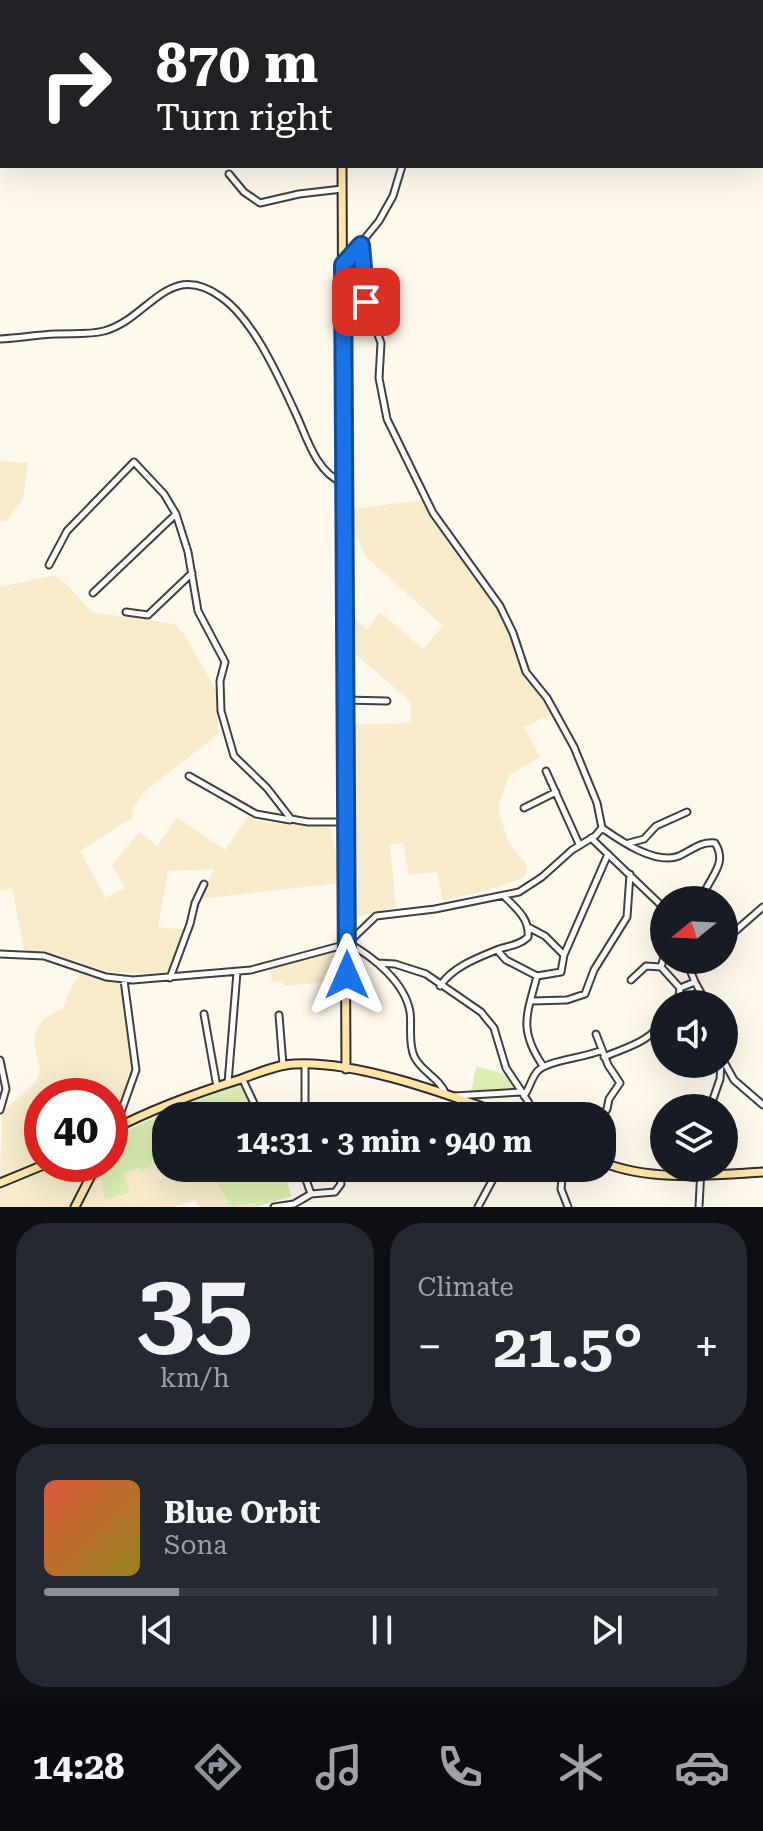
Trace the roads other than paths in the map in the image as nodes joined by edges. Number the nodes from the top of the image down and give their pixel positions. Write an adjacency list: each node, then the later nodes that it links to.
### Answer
1 (342, 168): 4 (street)
2 (401, 168): 5 (street)
3 (229, 174): 4 (street)
4 (342, 189): 6 (street)
5 (361, 245): 6 (street); 23 (street)
6 (343, 265): 8 (street)
7 (0, 339): 8 (street)
8 (344, 484): 14 (street)
9 (176, 514): 10 (street); 11 (street); 12 (street)
10 (49, 565)
11 (192, 573): 13 (street); 21 (street)
12 (93, 593)
13 (126, 612)
14 (345, 700): 15 (street); 22 (street)
15 (387, 701)
16 (546, 771): 18 (street)
17 (189, 776): 21 (street)
18 (556, 792): 19 (street); 26 (street)
19 (524, 808)
20 (687, 812): 25 (street)
21 (294, 820): 22 (street)
22 (346, 822): 36 (street)
23 (602, 828): 24 (street); 25 (street)
24 (591, 838): 26 (street); 27 (street)
25 (628, 843): 30 (street)
26 (579, 844): 32 (street)
27 (608, 854): 28 (street); 39 (street)
28 (630, 874): 31 (street); 53 (street)
29 (204, 884): 46 (street)
30 (708, 886)
31 (650, 894)
32 (504, 896): 34 (street); 36 (street)
33 (763, 907): 35 (street)
34 (528, 926): 37 (street); 39 (street)
35 (738, 929)
36 (348, 943): 40 (street); 42 (street); 63 (street)
37 (498, 951): 45 (street); 50 (street)
38 (0, 954): 47 (street)
39 (564, 955): 45 (street)
40 (377, 963): 50 (street); 71 (street)
41 (650, 966): 48 (street)
42 (237, 972): 46 (street); 67 (street)
43 (667, 974): 51 (street)
44 (692, 974): 49 (street)
45 (537, 976): 53 (street)
46 (170, 978): 47 (street)
47 (124, 980): 69 (street)
48 (631, 980)
49 (695, 982): 51 (street); 52 (street)
50 (440, 986): 70 (street)
51 (680, 988)
52 (699, 990)
53 (532, 1001): 62 (street)
54 (204, 1014): 68 (street)
55 (279, 1015): 61 (street)
56 (596, 1034): 58 (street)
57 (650, 1035): 58 (street)
58 (603, 1054): 62 (street); 76 (street)
59 (0, 1060): 64 (street)
60 (305, 1064): 61 (street); 63 (street); 73 (street)
61 (283, 1065): 65 (street)
62 (543, 1066): 70 (street)
63 (346, 1069): 71 (street)
64 (1, 1072): 78 (street)
65 (242, 1078): 67 (street); 72 (street)
66 (733, 1078): 77 (street)
67 (228, 1083): 68 (street)
68 (217, 1087): 79 (street)
69 (128, 1091)
70 (523, 1094): 71 (street); 75 (street)
71 (450, 1095): 74 (street)
72 (253, 1102)
73 (305, 1102)
74 (469, 1102)
75 (528, 1102)
76 (608, 1102)
77 (763, 1105)
78 (0, 1110)
79 (128, 1122)
80 (616, 1166): 81 (street)
81 (650, 1171)
82 (738, 1172): 83 (street)
83 (763, 1172)
84 (24, 1173): 91 (street)
85 (88, 1182): 94 (street)
86 (307, 1182): 92 (street)
87 (341, 1182): 92 (street)
88 (490, 1182): 96 (street)
89 (562, 1182): 97 (street)
90 (701, 1182): 98 (street)
91 (0, 1183)
92 (311, 1194): 93 (street)
93 (293, 1205): 95 (street)
94 (75, 1207)
95 (274, 1207)
96 (478, 1207)
97 (568, 1207)
98 (699, 1207)

